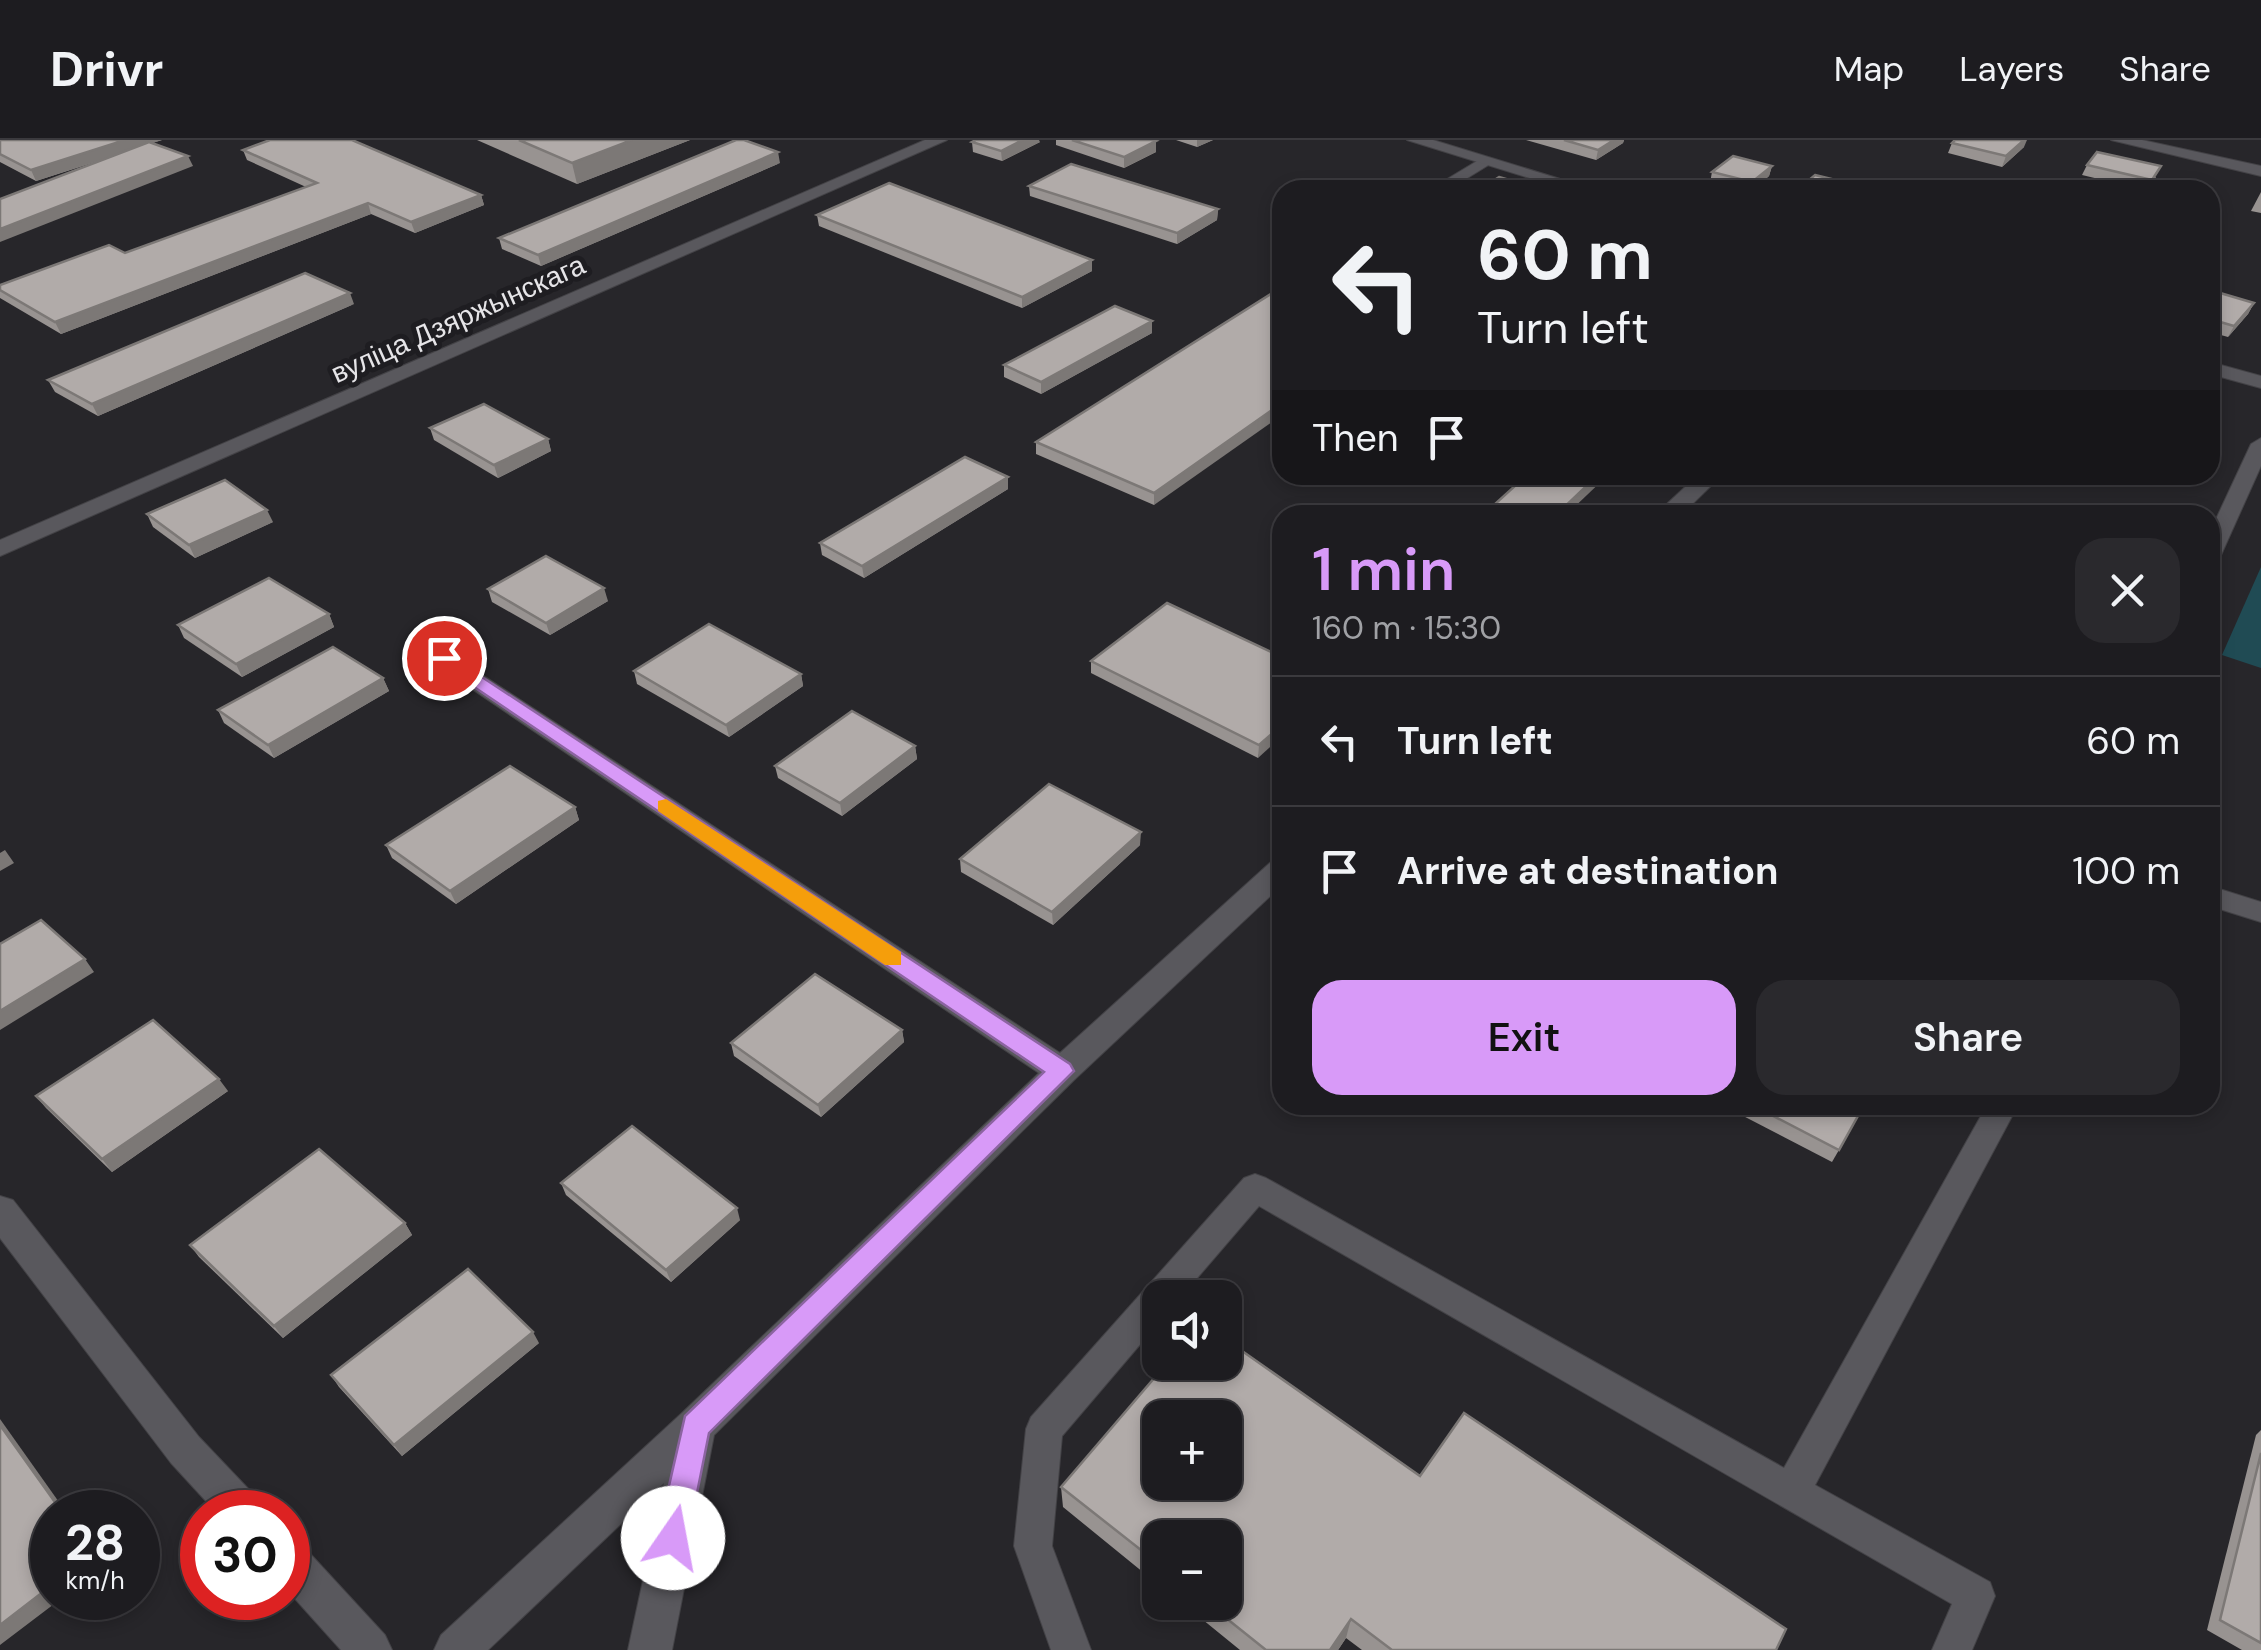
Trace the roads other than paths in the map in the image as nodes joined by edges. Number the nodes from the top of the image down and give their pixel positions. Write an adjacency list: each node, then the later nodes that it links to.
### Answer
1 (939, 140): 14 (street, вуліца Дзяржынскага)
2 (1415, 140): 4 (street)
3 (2119, 140): 5 (street)
4 (1488, 161): 6 (lane); 7 (street)
5 (2261, 172)
6 (1455, 180)
7 (1553, 180)
8 (2220, 371): 9 (street)
9 (2261, 382)
10 (2261, 444): 13 (lane)
11 (1700, 485): 12 (street)
12 (1679, 505)
13 (2220, 533)
14 (0, 549)
15 (444, 658): 19 (street)
16 (1272, 877): 19 (street)
17 (2220, 899): 18 (lane)
18 (2261, 912)
19 (1062, 1071): 22 (street)
20 (1998, 1115): 24 (lane)
21 (0, 1210): 23 (street)
22 (696, 1426): 27 (street); 28 (street)
23 (222, 1490)
24 (1791, 1492): 29 (lane); 30 (lane)
25 (310, 1585): 26 (street)
26 (370, 1650)
27 (456, 1650)
28 (650, 1650)
29 (1070, 1650)
30 (1952, 1650)

